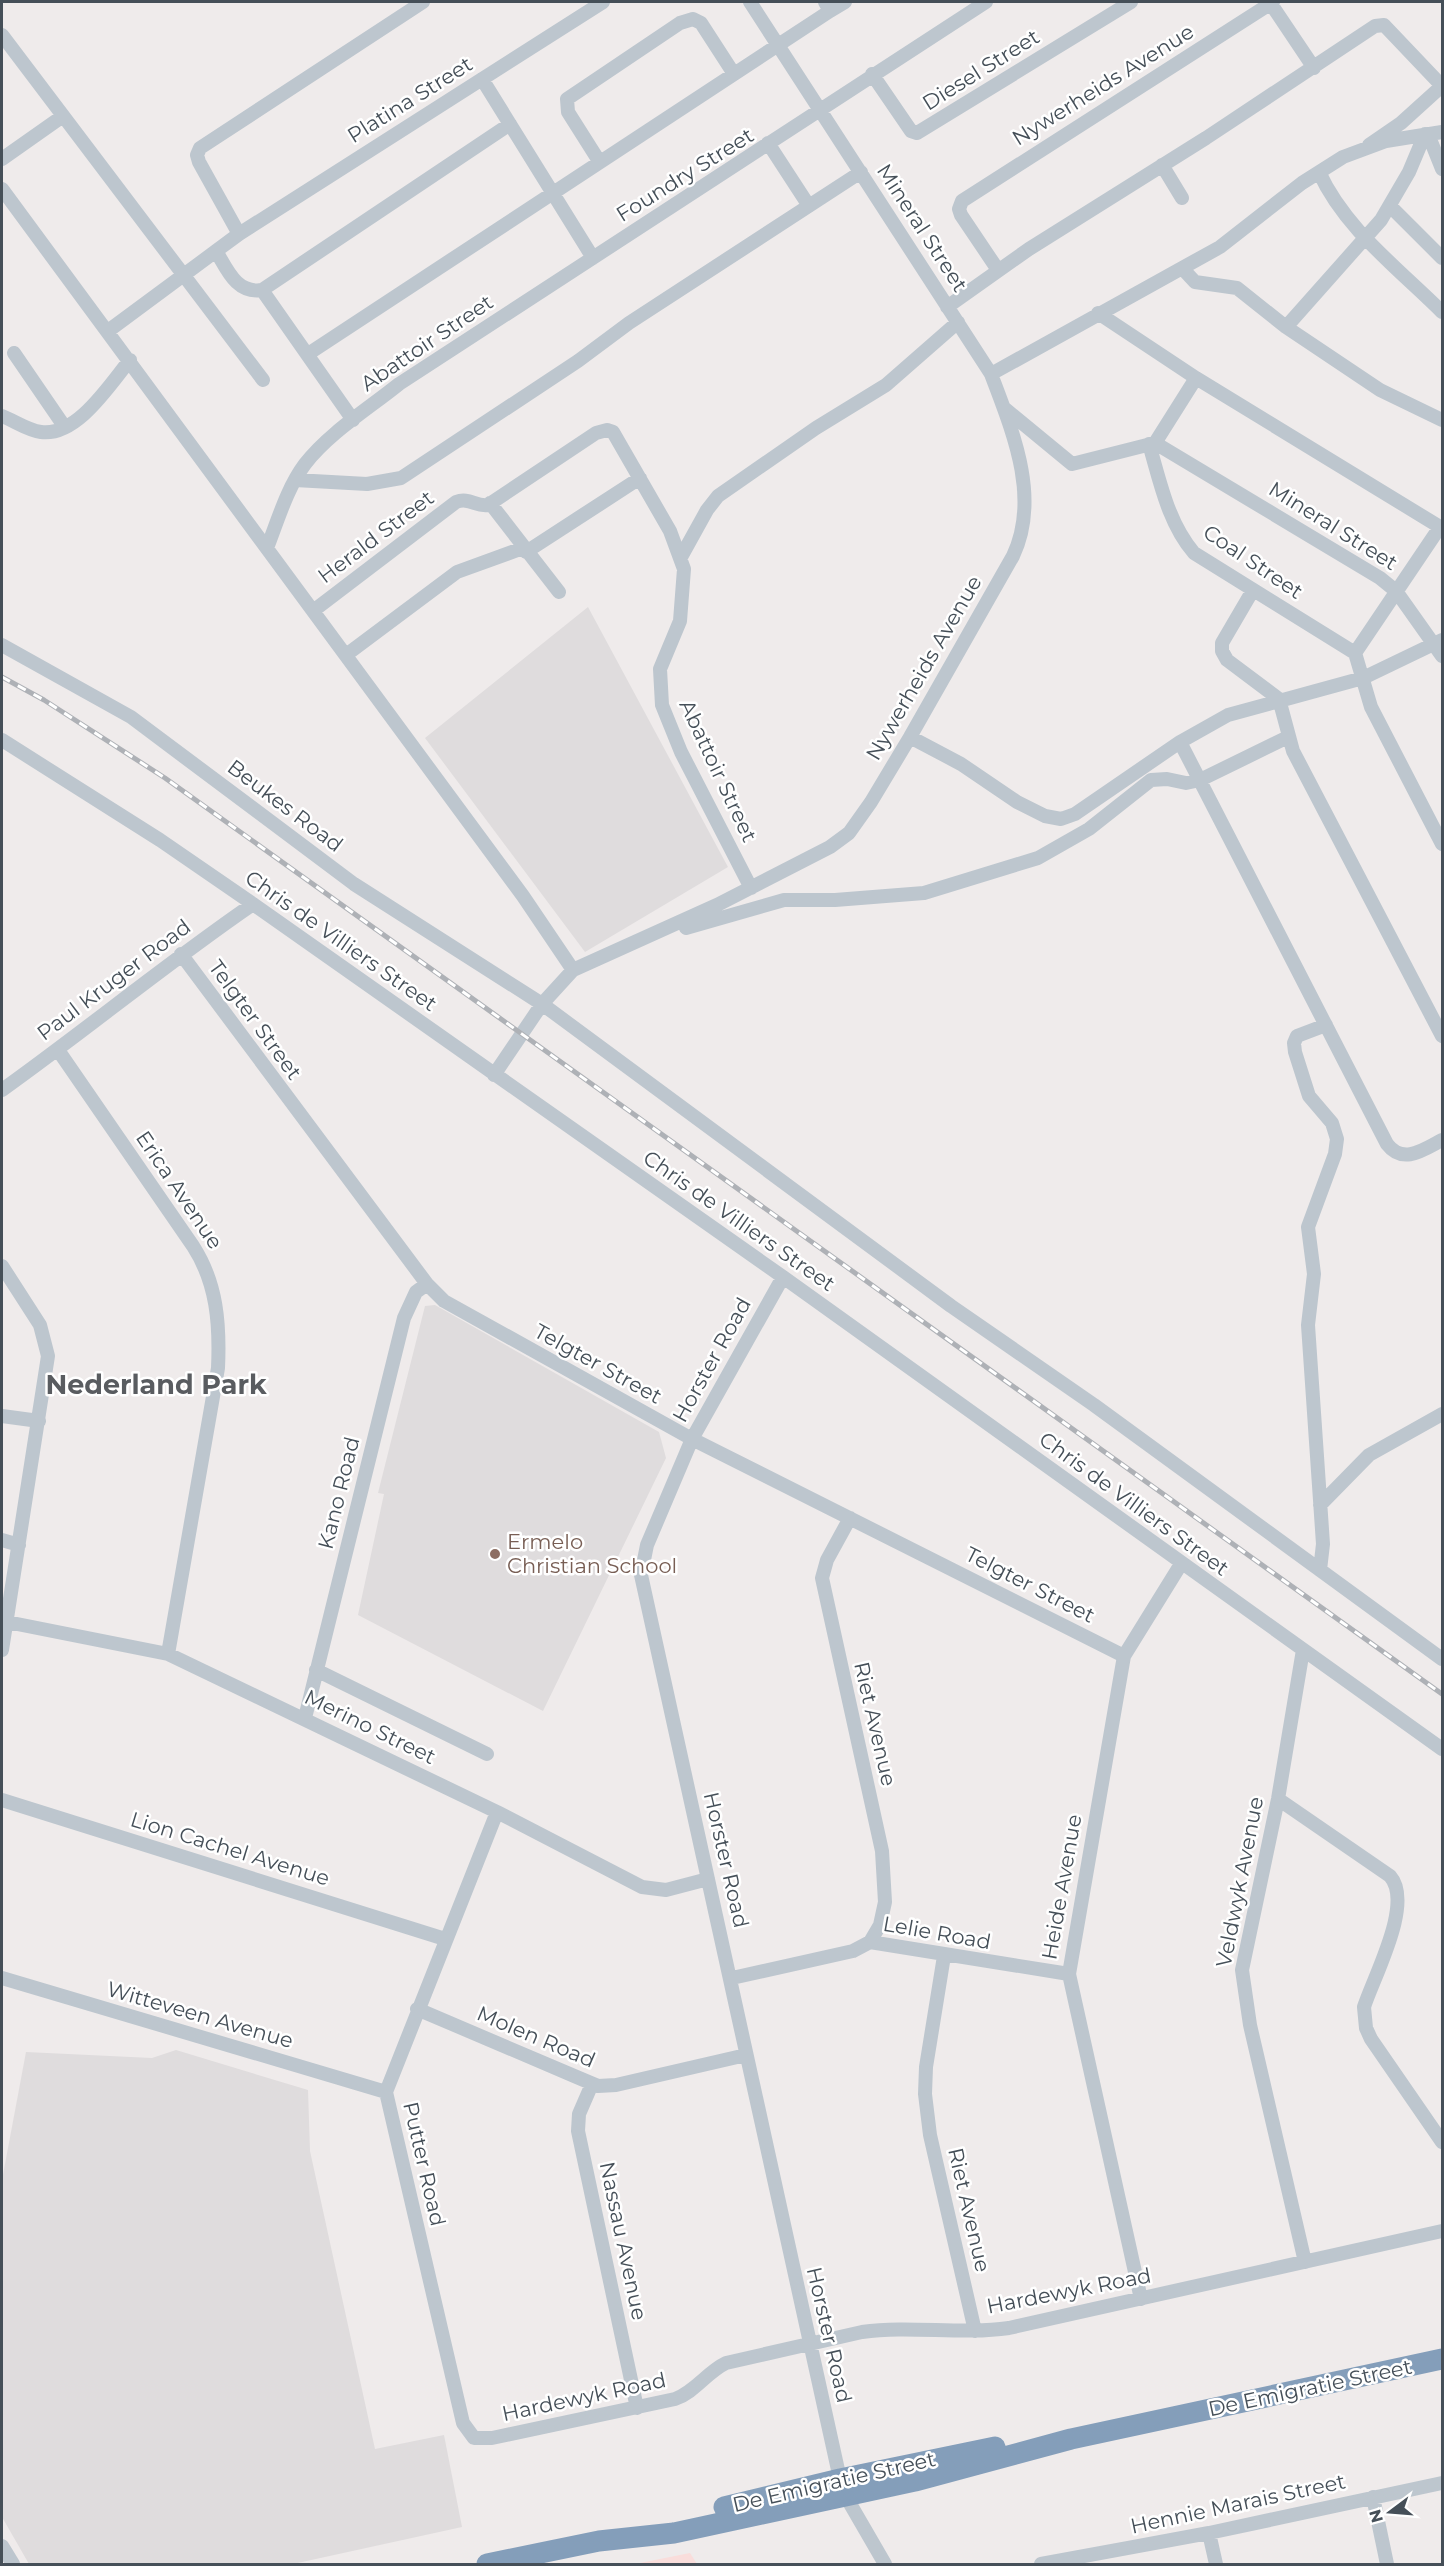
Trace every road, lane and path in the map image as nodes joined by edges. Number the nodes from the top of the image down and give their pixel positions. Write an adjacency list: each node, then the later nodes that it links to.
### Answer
1 (423, 2): 32 (street)
2 (603, 2): 14 (street, Platina Street)
3 (750, 2): 10 (street, Mineral Street)
4 (845, 2): 8 (street)
5 (986, 2): 13 (street)
6 (1131, 2): 13 (street, Diesel Street)
7 (1272, 3): 11 (street, Nywerheids Avenue); 38 (street, Nywerheids Avenue)
8 (828, 6): 10 (street)
9 (2, 35): 16 (street)
10 (778, 45): 12 (street); 15 (street, Mineral Street)
11 (1314, 68): 20 (street); 23 (street)
12 (734, 74): 22 (street); 22 (street)
13 (872, 74): 15 (street)
14 (482, 79): 17 (street); 32 (street, Platina Street)
15 (820, 108): 19 (street); 25 (street, Mineral Street)
16 (63, 116): 21 (street); 39 (street)
17 (510, 124): 28 (street); 40 (street)
18 (1432, 133): 20 (street); 24 (street); 31 (street)
19 (768, 143): 30 (street, Foundry Street); 35 (street, Foundry Street)
20 (1369, 146): 26 (street)
21 (2, 159)
22 (599, 161): 28 (street)
23 (1162, 165): 29 (street); 38 (street)
24 (1443, 169)
25 (861, 172): 30 (street); 41 (street, Mineral Street)
26 (1319, 172): 33 (street); 37 (street)
27 (2, 189): 46 (street)
28 (552, 192): 35 (street); 48 (street)
29 (1182, 198)
30 (808, 206): 60 (street)
31 (1390, 206): 33 (street); 36 (street)
32 (239, 234): 34 (street, Platina Street)
33 (1366, 239): 42 (street); 45 (street)
34 (216, 251): 39 (street, Platina Street); 40 (street)
35 (592, 258): 55 (street, Abattoir Street)
36 (1443, 258)
37 (1182, 268): 43 (street); 45 (street)
38 (998, 270): 41 (street)
39 (182, 275): 46 (street, Platina Street); 52 (street)
40 (262, 290): 48 (street, Abattoir Street)
41 (947, 307): 44 (street, Mineral Street)
42 (1443, 312)
43 (1098, 313): 50 (street); 51 (street, Mineral Street)
44 (958, 322): 50 (street, Mineral Street); 65 (street)
45 (1286, 327): 56 (street)
46 (108, 331): 49 (street)
47 (14, 353): 57 (street)
48 (308, 354): 55 (street, Abattoir Street)
49 (130, 360): 57 (street); 63 (street)
50 (991, 374): 53 (street, Nywerheids Avenue)
51 (1196, 378): 58 (street); 62 (street, Mineral Street)
52 (263, 380)
53 (1004, 408): 58 (street); 76 (street, Nywerheids Avenue)
54 (2, 416): 57 (street)
55 (353, 420): 60 (street)
56 (1443, 420)
57 (64, 426)
58 (1152, 443): 66 (street, Coal Street); 67 (street, Mineral Street)
59 (640, 478): 61 (street, Abattoir Street); 64 (street); 65 (street, Abattoir Street)
60 (295, 480): 63 (street)
61 (490, 503): 64 (street); 69 (street, Herald Street)
62 (1441, 527): 67 (street, Mineral Street)
63 (267, 548): 69 (street)
64 (524, 550): 68 (street); 73 (street)
65 (681, 557): 82 (street, Abattoir Street)
66 (1253, 590): 72 (street, Coal Street); 75 (street)
67 (1395, 591): 71 (street); 72 (street)
68 (559, 592)
69 (313, 611): 73 (street)
70 (2, 645): 87 (street, Beukes Road)
71 (1440, 647): 74 (street)
72 (1355, 653): 74 (street)
73 (346, 655): 86 (street)
74 (1363, 678): 75 (street); 81 (street)
75 (1283, 698): 77 (street); 79 (street)
76 (910, 737): 79 (street); 82 (street, Nywerheids Avenue)
77 (1288, 737): 80 (street); 89 (street)
78 (2, 740): 83 (street, Chris de Villiers Street)
79 (1180, 742): 80 (street)
80 (1200, 780): 84 (street); 88 (street)
81 (1443, 844)
82 (751, 888): 84 (street, Nywerheids Avenue)
83 (253, 904): 85 (street, Paul Kruger Road); 91 (street, Chris de Villiers Street)
84 (663, 930): 86 (street, Nywerheids Avenue)
85 (181, 954): 90 (street, Paul Kruger Road); 96 (street, Telgter Street)
86 (573, 970): 87 (street)
87 (542, 1004): 91 (street); 106 (street, Beukes Road)
88 (1326, 1025): 93 (street); 101 (street)
89 (1443, 1036)
90 (58, 1050): 92 (street, Paul Kruger Road); 110 (street, Erica Avenue)
91 (494, 1075): 95 (street, Chris de Villiers Street)
92 (2, 1090)
93 (1443, 1140)
94 (2, 1266): 99 (street)
95 (783, 1277): 100 (street, Horster Road); 105 (street, Chris de Villiers Street)
96 (427, 1284): 100 (street, Telgter Street); 113 (street, Kano Road)
97 (1443, 1414): 101 (street)
98 (2, 1416): 99 (street)
99 (39, 1421): 104 (street)
100 (692, 1439): 102 (street, Telgter Street); 120 (street, Horster Road)
101 (1320, 1505): 106 (street)
102 (850, 1518): 111 (street, Telgter Street); 122 (street, Riet Avenue)
103 (2, 1540): 104 (street)
104 (19, 1545): 107 (street)
105 (1181, 1564): 109 (street, Chris de Villiers Street); 111 (street, Heide Avenue)
106 (1320, 1570): 112 (street, Beukes Road)
107 (4, 1621): 108 (street); 110 (street, Merino Street)
108 (2, 1650)
109 (1303, 1650): 115 (street, Chris de Villiers Street); 117 (street, Veldwyk Avenue)
110 (168, 1654): 114 (street, Merino Street)
111 (1124, 1656): 124 (street, Heide Avenue)
112 (1443, 1659)
113 (316, 1670): 114 (street, Kano Road); 116 (street)
114 (305, 1718): 119 (street, Merino Street)
115 (1443, 1749)
116 (487, 1754)
117 (1278, 1799): 131 (street); 133 (street, Veldwyk Avenue)
118 (2, 1800): 121 (street, Lion Cachel Avenue)
119 (497, 1812): 120 (street, Merino Street); 121 (street, Putter Road)
120 (708, 1879): 126 (street, Horster Road)
121 (445, 1939): 127 (street, Putter Road)
122 (870, 1942): 123 (street, Lelie Road); 126 (street, Lelie Road)
123 (944, 1956): 124 (street, Lelie Road); 135 (street, Riet Avenue)
124 (1069, 1974): 134 (street, Heide Avenue)
125 (2, 1978): 130 (street, Witteveen Avenue)
126 (732, 1978): 128 (street, Horster Road)
127 (417, 2009): 129 (street, Molen Road); 130 (street, Putter Road)
128 (747, 2055): 129 (street, Molen Road); 136 (street, Horster Road)
129 (592, 2084): 138 (street, Nassau Avenue)
130 (386, 2092): 139 (street, Putter Road)
131 (1443, 2142)
132 (1443, 2231): 133 (street, Hardewyk Road)
133 (1305, 2262): 134 (street, Hardewyk Road)
134 (1141, 2299): 135 (street, Hardewyk Road)
135 (975, 2331): 136 (street, Hardewyk Road)
136 (808, 2345): 138 (street, Hardewyk Road); 141 (street, Horster Road)
137 (1443, 2359): 141 (highway, De Emigratie Street)
138 (637, 2408): 139 (street, Hardewyk Road)
139 (467, 2432)
140 (1443, 2483): 142 (street, Hennie Marais Street)
141 (842, 2487): 146 (highway, De Emigratie Street); 147 (street, Horster Road)
142 (1373, 2497): 143 (street, Hennie Marais Street); 150 (street)
143 (1209, 2533): 148 (street, Hennie Marais Street); 149 (street)
144 (2, 2546): 145 (street)
145 (13, 2565)
146 (487, 2565)
147 (885, 2565)
148 (1041, 2565)
149 (1216, 2565)
150 (1387, 2565)

